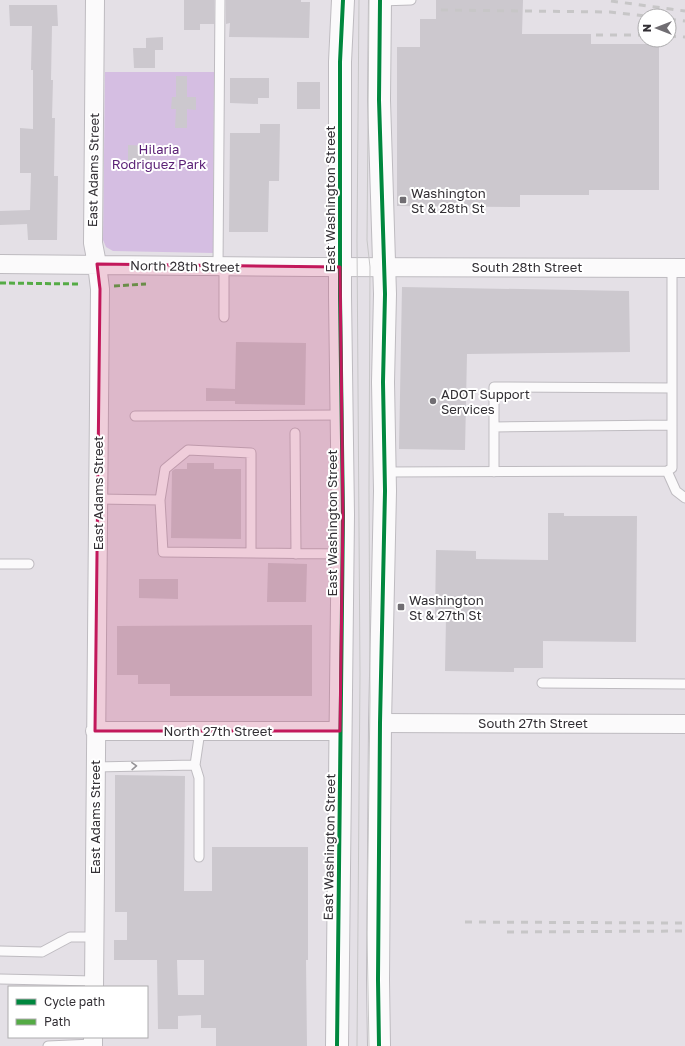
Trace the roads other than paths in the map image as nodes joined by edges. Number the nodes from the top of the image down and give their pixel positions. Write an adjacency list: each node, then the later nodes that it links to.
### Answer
1 (95, 0): 7 (street, East Adams Street)
2 (220, 0): 8 (lane)
3 (343, 0): 9 (main road, East Washington Street)
4 (411, 0): 5 (lane)
5 (380, 1): 10 (main road)
6 (0, 264): 7 (street, North 28th Street)
7 (97, 264): 8 (street, North 28th Street); 23 (street, East Adams Street)
8 (221, 266): 9 (street, North 28th Street); 12 (lane)
9 (340, 267): 10 (street, North 28th Street); 14 (main road, East Washington Street)
10 (377, 267): 11 (street, South 28th Street); 20 (main road)
11 (678, 268): 13 (lane)
12 (224, 317)
13 (672, 388): 16 (lane); 17 (lane)
14 (341, 415): 15 (lane); 27 (main road, East Washington Street)
15 (135, 416)
16 (672, 425): 17 (lane); 19 (lane)
17 (494, 427): 21 (lane)
18 (295, 433): 26 (lane)
19 (667, 471): 21 (lane); 22 (lane)
20 (385, 472): 21 (lane); 32 (main road)
21 (494, 472)
22 (685, 498)
23 (98, 499): 24 (lane); 34 (street, East Adams Street)
24 (160, 500): 25 (lane); 25 (lane)
25 (250, 554): 26 (lane)
26 (296, 554): 27 (lane)
27 (342, 554): 36 (main road, East Washington Street)
28 (0, 564): 29 (lane)
29 (29, 564)
30 (542, 683): 31 (lane)
31 (685, 684)
32 (380, 723): 33 (street, South 27th Street); 47 (main road)
33 (685, 724)
34 (95, 731): 35 (street, North 27th Street); 38 (street, East Adams Street)
35 (200, 731): 36 (street, North 27th Street); 37 (lane)
36 (340, 731): 46 (main road, East Washington Street)
37 (195, 765): 38 (lane, one-way to 37); 39 (lane)
38 (95, 767): 40 (street, East Adams Street)
39 (198, 857)
40 (94, 937): 41 (lane); 43 (street, East Adams Street)
41 (0, 951)
42 (0, 979): 43 (lane)
43 (94, 984)
44 (93, 1042): 45 (lane)
45 (48, 1046)
46 (337, 1046)
47 (379, 1046)

